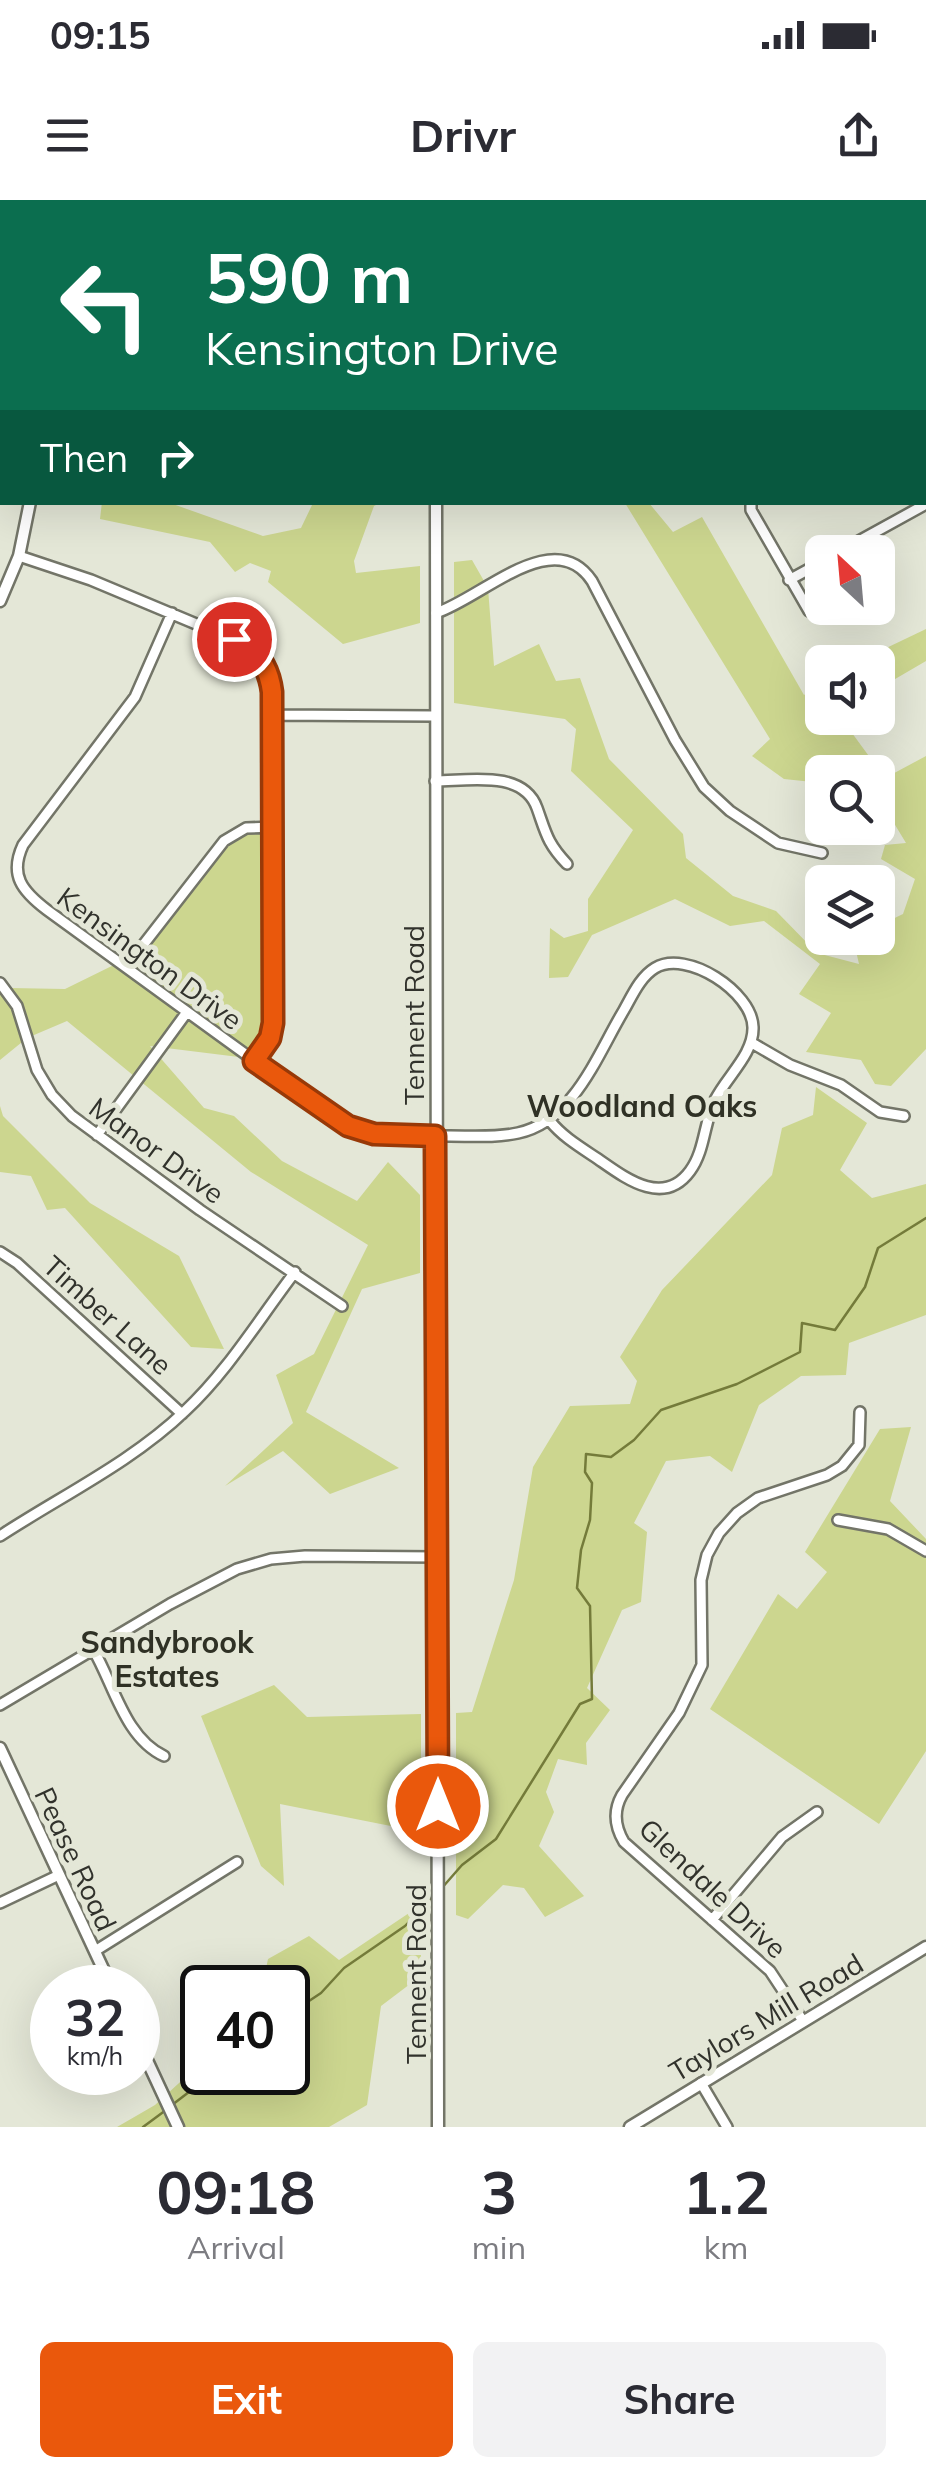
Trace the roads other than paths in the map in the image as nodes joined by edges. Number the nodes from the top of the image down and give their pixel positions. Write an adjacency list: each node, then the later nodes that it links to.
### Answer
1 (29, 505): 6 (street)
2 (436, 505): 11 (street, Tennent Road)
3 (751, 505): 8 (street)
4 (924, 505): 5 (street)
5 (870, 535)
6 (19, 556): 9 (street); 12 (street)
7 (805, 571): 8 (street)
8 (789, 580): 10 (street)
9 (0, 601)
10 (805, 605)
11 (436, 612): 14 (street, Tennent Road); 17 (street)
12 (172, 613): 13 (street); 19 (street, Kensington Drive)
13 (272, 715): 14 (street); 16 (street)
14 (434, 716): 15 (street, Tennent Road)
15 (435, 781): 18 (street); 27 (street, Tennent Road)
16 (273, 827): 19 (street); 23 (street)
17 (822, 853)
18 (567, 864)
19 (126, 967): 21 (street, Kensington Drive)
20 (0, 983): 26 (street, Manor Drive)
21 (187, 1012): 23 (street, Kensington Drive); 26 (street)
22 (752, 1043): 24 (street); 25 (street); 25 (street)
23 (254, 1061): 27 (street, Kensington Drive)
24 (904, 1116)
25 (550, 1121): 27 (street, Kensington Drive)
26 (96, 1134): 29 (street, Manor Drive)
27 (435, 1136): 36 (street, Tennent Road)
28 (0, 1252): 32 (street, Timber Lane)
29 (295, 1272): 30 (street, Manor Drive); 32 (street)
30 (342, 1306)
31 (860, 1412): 45 (street, Glendale Drive)
32 (182, 1414): 34 (street)
33 (838, 1520): 35 (street)
34 (0, 1536)
35 (926, 1551)
36 (436, 1557): 37 (street); 53 (street, Tennent Road)
37 (94, 1650): 38 (street); 40 (street)
38 (0, 1706)
39 (0, 1748): 43 (street, Pease Road)
40 (164, 1756)
41 (817, 1812): 45 (street)
42 (237, 1862): 47 (street)
43 (60, 1874): 44 (street); 47 (street, Pease Road)
44 (0, 1903)
45 (712, 1920): 49 (street, Glendale Drive)
46 (926, 1947): 49 (street, Taylors Mill Road)
47 (95, 1951): 48 (street, Pease Road)
48 (101, 1965)
49 (803, 2020): 50 (street, Taylors Mill Road)
50 (701, 2083): 54 (street, Taylors Mill Road); 55 (street)
51 (160, 2089): 52 (street)
52 (178, 2127)
53 (438, 2127)
54 (630, 2127)
55 (727, 2127)

